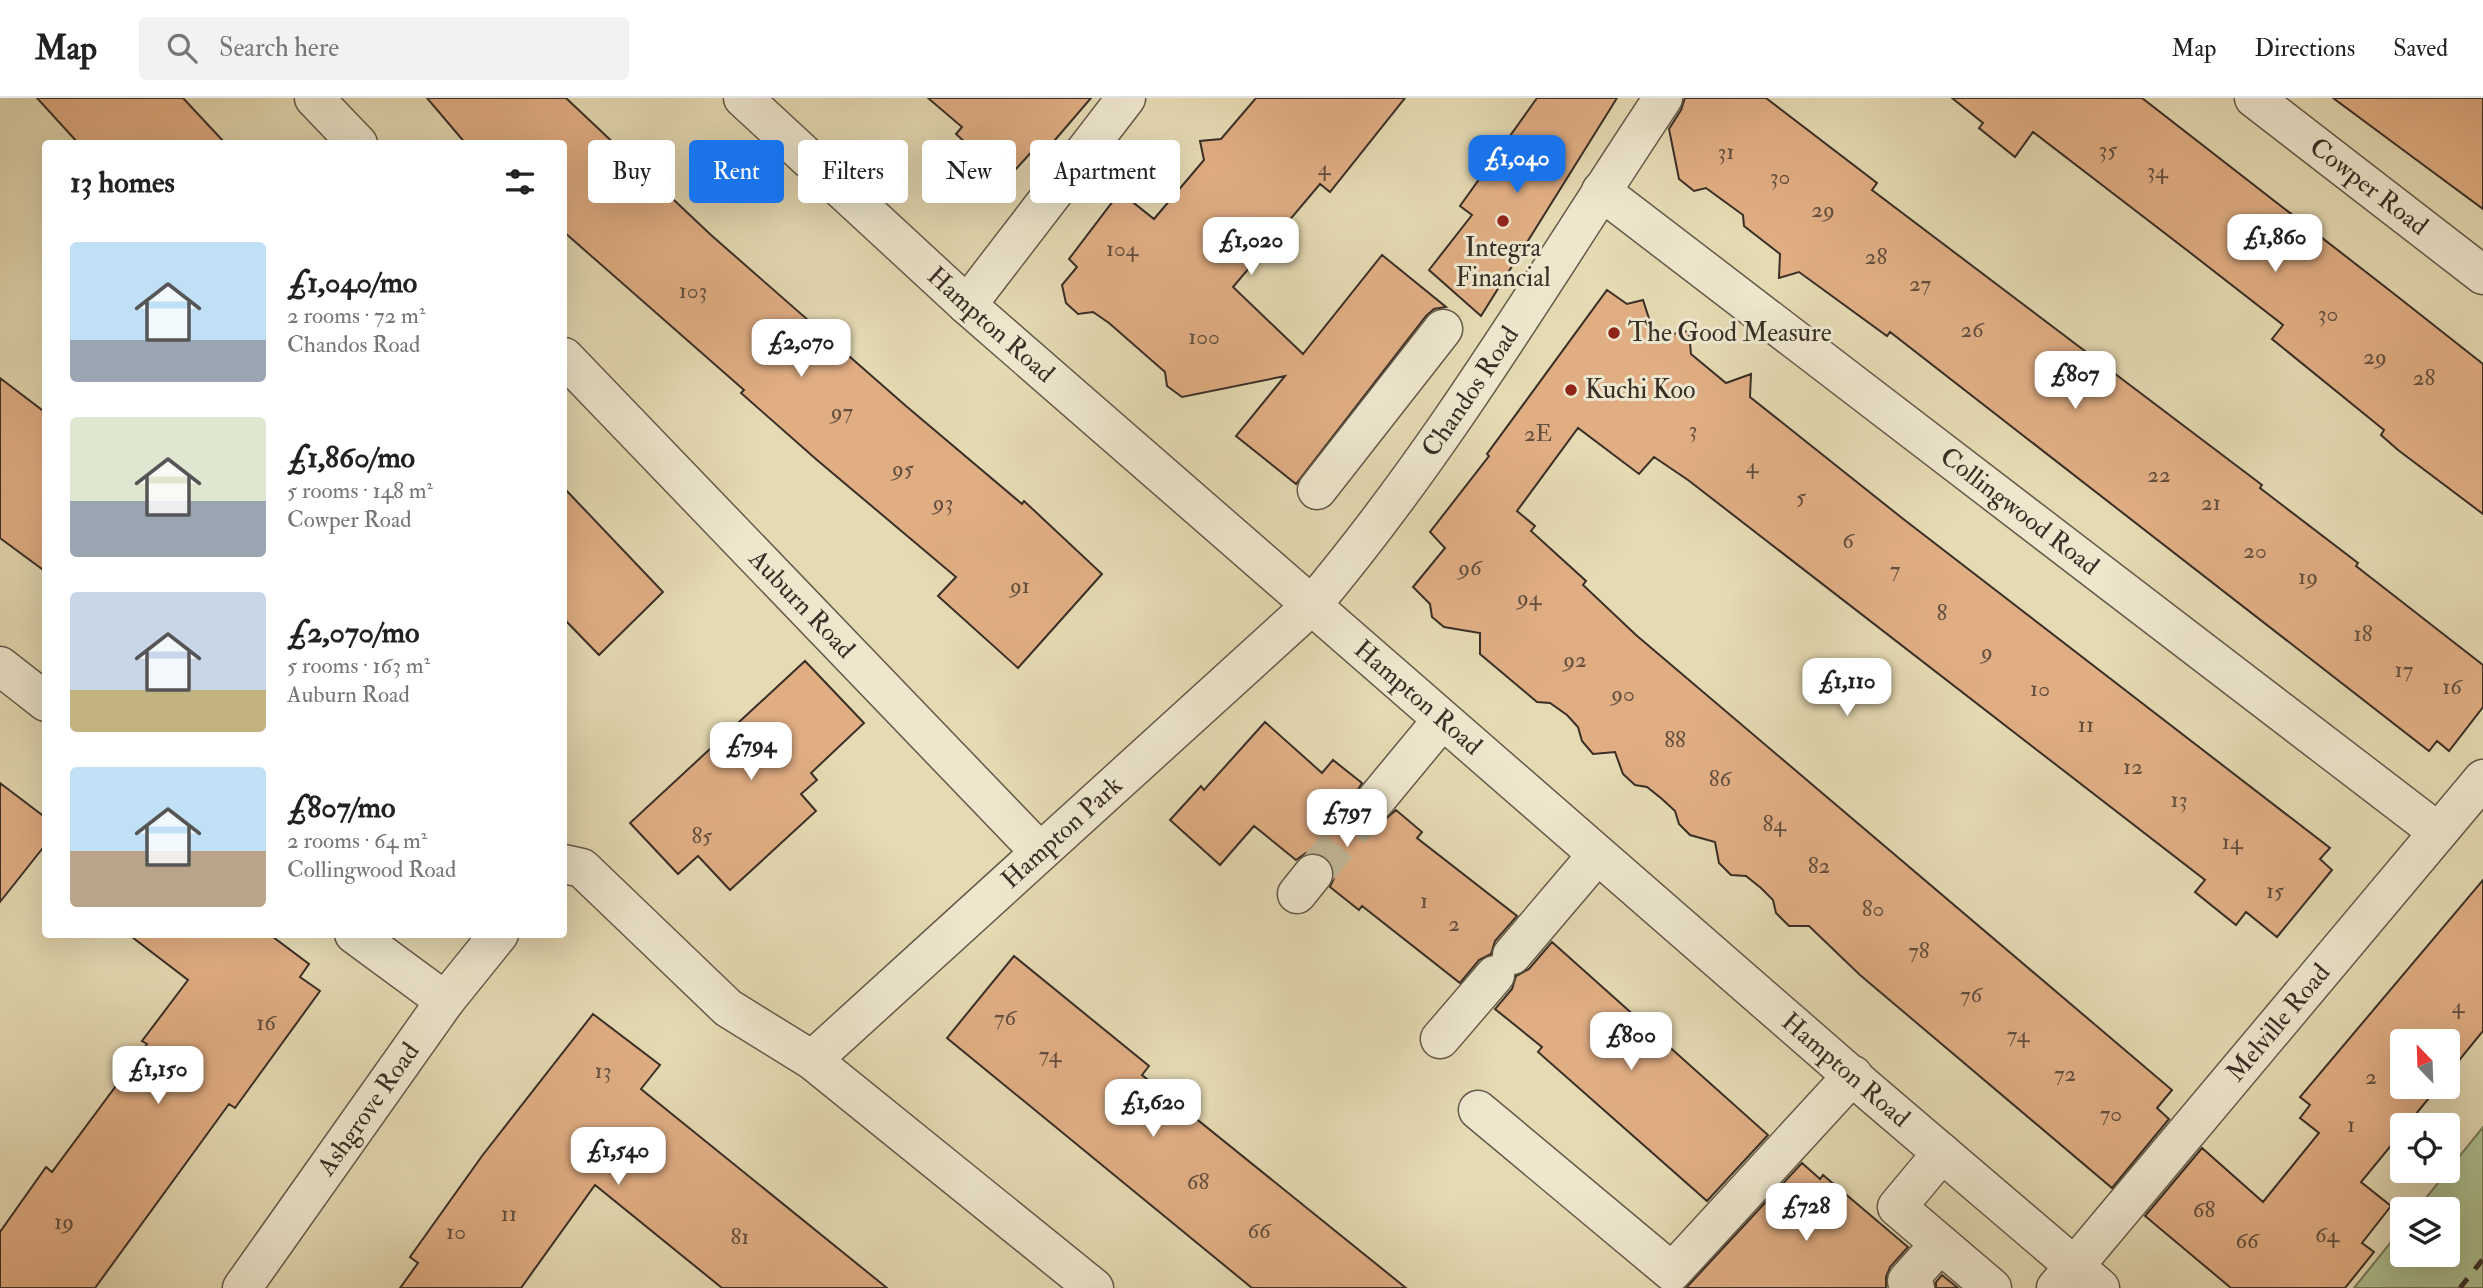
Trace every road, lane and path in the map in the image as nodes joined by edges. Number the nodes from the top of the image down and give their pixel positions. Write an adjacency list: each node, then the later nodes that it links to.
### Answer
1 (314, 98): 6 (street)
2 (743, 98): 9 (street, Hampton Road)
3 (1126, 98): 9 (street)
4 (1663, 98): 7 (street, Chandos Road)
5 (2254, 98): 8 (street, Cowper Road)
6 (354, 140)
7 (1601, 191): 11 (street, Chandos Road); 19 (street, Collingwood Road)
8 (2483, 275)
9 (967, 305): 13 (street, Hampton Road)
10 (567, 360): 20 (street, Auburn Road)
11 (1469, 394): 12 (street); 13 (street, Chandos Road)
12 (1317, 491)
13 (1311, 606): 16 (street, Hampton Road); 20 (street, Hampton Park)
14 (0, 666): 15 (street)
15 (42, 699)
16 (1442, 720): 18 (street); 21 (street, Hampton Road)
17 (2483, 779): 19 (street, Melville Road)
18 (1375, 801)
19 (2438, 832): 32 (street, Melville Road)
20 (1040, 852): 27 (street, Hampton Park)
21 (1597, 855): 26 (street); 28 (street, Hampton Road)
22 (567, 865): 27 (street)
23 (359, 938): 25 (street)
24 (496, 938): 25 (street, Ashgrove Road)
25 (445, 1002): 34 (street, Ashgrove Road)
26 (1440, 1039)
27 (812, 1060): 35 (street)
28 (1853, 1075): 29 (street); 30 (street, Hampton Road)
29 (1478, 1111)
30 (1942, 1153): 31 (street); 32 (street, Hampton Road)
31 (1940, 1244): 33 (street); 36 (street)
32 (2077, 1281)
33 (1908, 1286)
34 (242, 1288)
35 (1094, 1288)
36 (1992, 1288)

